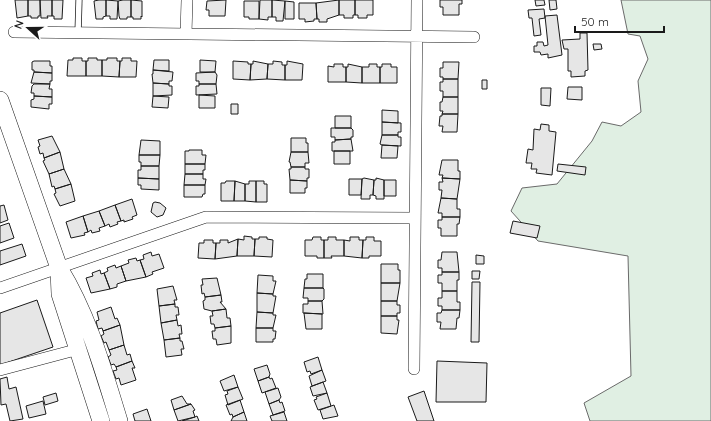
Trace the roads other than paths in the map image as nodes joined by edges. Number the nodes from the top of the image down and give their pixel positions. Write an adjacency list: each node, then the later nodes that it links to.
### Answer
1 (79, 0): 5 (lane)
2 (187, 0): 6 (street)
3 (417, 0): 7 (street)
4 (14, 32): 5 (street)
5 (78, 33): 6 (street)
6 (186, 34): 7 (street)
7 (417, 36): 8 (street); 10 (street)
8 (474, 37)
9 (0, 100): 11 (main road)
10 (415, 218): 11 (street); 14 (street)
11 (59, 268): 12 (street); 13 (main road); 17 (main road)
12 (0, 288)
13 (79, 348): 15 (street); 16 (main road)
14 (414, 369)
15 (0, 370)
16 (101, 421)
17 (119, 421)

